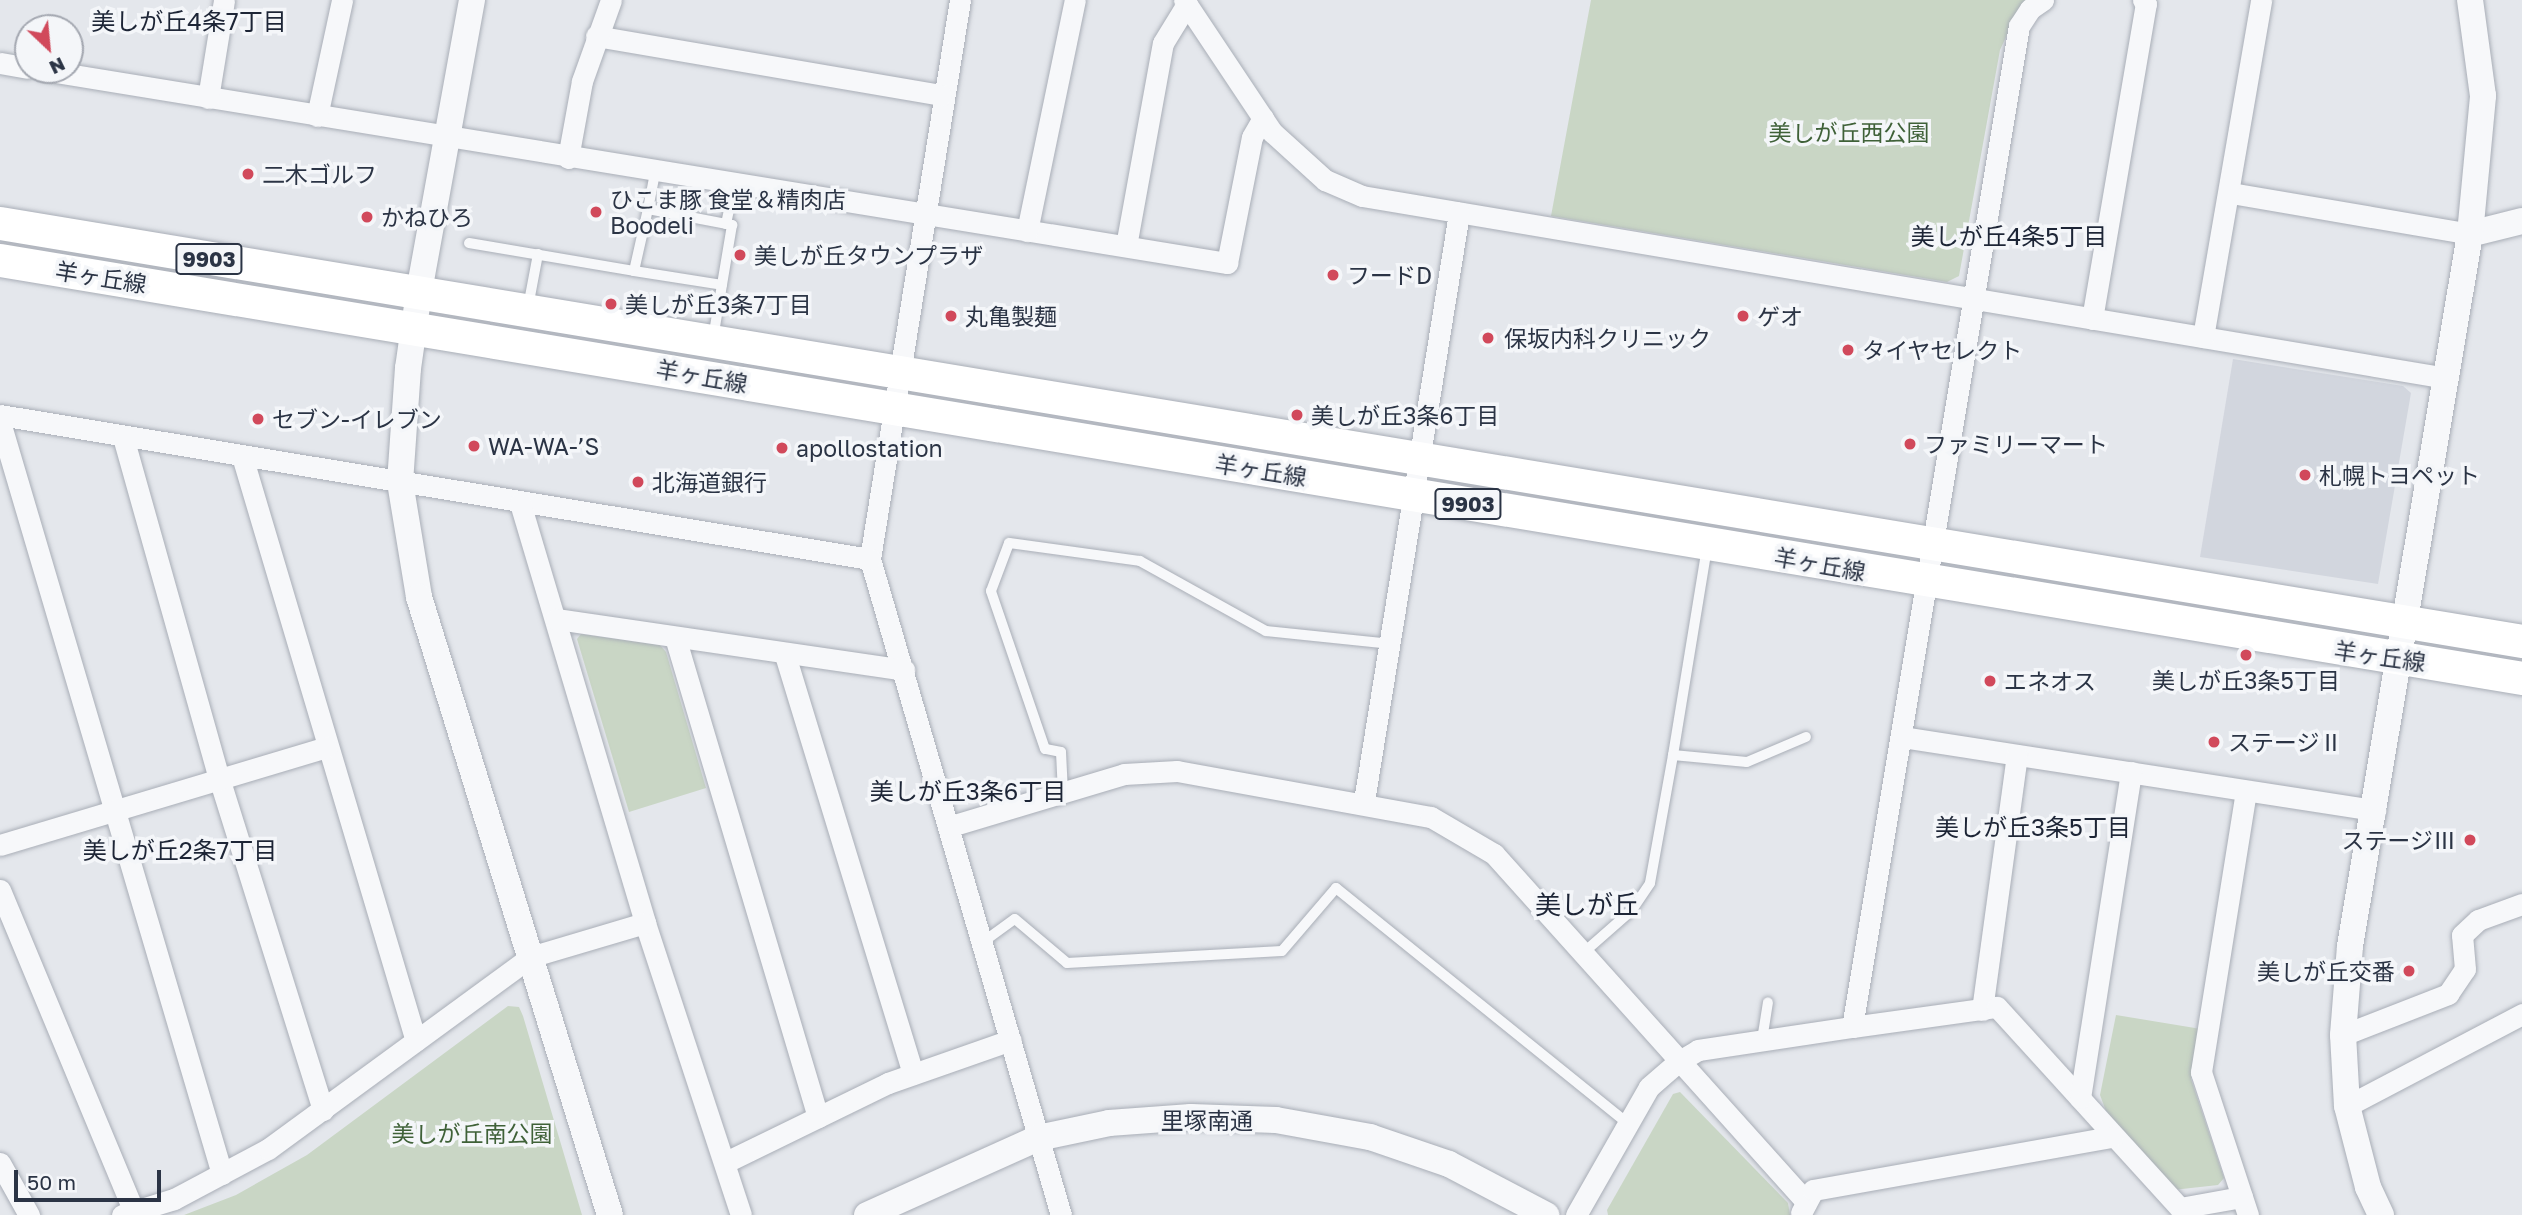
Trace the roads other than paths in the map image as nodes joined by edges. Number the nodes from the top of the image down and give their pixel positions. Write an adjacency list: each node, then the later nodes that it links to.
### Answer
1 (224, 0): 15 (street)
2 (342, 0): 16 (street)
3 (472, 0): 18 (street)
4 (611, 0): 12 (street)
5 (960, 0): 14 (street)
6 (1075, 0): 29 (street)
7 (2043, 0): 38 (street)
8 (2143, 0): 40 (street)
9 (2261, 0): 22 (street)
10 (2470, 0): 30 (street)
11 (1186, 2): 17 (street); 32 (street)
12 (596, 36): 14 (street); 19 (street)
13 (84, 77): 15 (street)
14 (941, 95): 25 (street)
15 (208, 98): 16 (street)
16 (317, 116): 18 (street)
17 (1263, 118): 24 (street); 32 (street)
18 (444, 138): 19 (street); 37 (street)
19 (568, 158): 20 (street)
20 (655, 172): 21 (street); 23 (lane)
21 (734, 185): 25 (street); 28 (lane)
22 (2231, 193): 30 (street); 42 (street)
23 (648, 209): 28 (lane); 35 (lane)
24 (1459, 213): 38 (street); 51 (street)
25 (922, 215): 29 (street); 44 (street)
26 (2522, 221): 30 (street)
27 (0, 223): 37 (main road, 羊ヶ丘線 / 9903)
28 (726, 223): 36 (lane)
29 (1027, 231): 32 (street)
30 (2470, 234): 45 (street)
31 (469, 243): 33 (lane)
32 (1126, 246)
33 (538, 254): 35 (lane); 39 (lane)
34 (0, 260): 41 (main road, 羊ヶ丘線 / 9903)
35 (634, 271): 36 (lane)
36 (722, 285): 43 (lane)
37 (419, 292): 39 (main road, 羊ヶ丘線 / 9903); 41 (street)
38 (1975, 299): 40 (street); 56 (street)
39 (527, 309): 43 (main road, 羊ヶ丘線 / 9903)
40 (2092, 319): 42 (street)
41 (414, 328): 46 (main road, 羊ヶ丘線 / 9903); 52 (street)
42 (2203, 337): 45 (street)
43 (712, 341): 44 (main road, 羊ヶ丘線 / 9903)
44 (897, 371): 46 (street); 51 (main road, 羊ヶ丘線 / 9903)
45 (2446, 378): 60 (street)
46 (892, 410): 53 (main road, 羊ヶ丘線 / 9903); 57 (street)
47 (0, 415): 49 (street)
48 (0, 422): 79 (street)
49 (124, 437): 50 (street); 74 (street)
50 (242, 456): 52 (street); 70 (street)
51 (1422, 459): 53 (street); 56 (main road, 羊ヶ丘線 / 9903)
52 (400, 482): 54 (street); 87 (street)
53 (1416, 496): 55 (main road, 羊ヶ丘線 / 9903); 63 (street)
54 (520, 503): 57 (street); 59 (street)
55 (1707, 544): 58 (main road, 羊ヶ丘線 / 9903); 71 (lane)
56 (1935, 544): 58 (street); 60 (main road, 羊ヶ丘線 / 9903)
57 (870, 559): 66 (street)
58 (1928, 582): 65 (main road, 羊ヶ丘線 / 9903); 69 (street)
59 (556, 619): 61 (street); 84 (street)
60 (2405, 623): 62 (main road, 羊ヶ丘線 / 9903); 65 (street)
61 (675, 638): 64 (street); 101 (street)
62 (2522, 640)
63 (1391, 645): 76 (lane); 77 (street)
64 (785, 654): 66 (street); 97 (street)
65 (2399, 659): 67 (main road, 羊ヶ丘線 / 9903); 78 (street)
66 (904, 670): 80 (street)
67 (2522, 678)
68 (1806, 737): 71 (lane)
69 (1902, 737): 72 (street); 91 (street)
70 (327, 747): 74 (street); 95 (street)
71 (1673, 755): 86 (lane)
72 (2017, 755): 73 (street); 89 (street)
73 (2132, 772): 75 (street); 98 (street)
74 (219, 778): 79 (street); 100 (street)
75 (2246, 792): 78 (street); 108 (street)
76 (1063, 793): 77 (street); 80 (street)
77 (1364, 802): 86 (street)
78 (2375, 810): 92 (street)
79 (113, 811): 81 (street); 107 (street)
80 (951, 826): 85 (street)
81 (0, 845)
82 (0, 890): 110 (street)
83 (2522, 904): 92 (street)
84 (645, 923): 87 (street); 105 (street)
85 (983, 942): 93 (street); 102 (lane)
86 (1582, 954): 96 (street)
87 (530, 957): 95 (street); 112 (street)
88 (1768, 1002): 94 (lane)
89 (1982, 1010): 91 (street); 98 (street)
90 (2522, 1014): 99 (street)
91 (1853, 1027): 94 (street)
92 (2343, 1035): 99 (street)
93 (1011, 1040): 97 (street); 104 (street)
94 (1762, 1040): 96 (street)
95 (416, 1041): 100 (street)
96 (1678, 1062): 102 (street); 109 (street)
97 (913, 1074): 101 (street)
98 (2080, 1098): 103 (street)
99 (2347, 1106): 118 (street)
100 (323, 1110): 107 (street)
101 (818, 1117): 105 (street)
102 (1628, 1124): 117 (street)
103 (2112, 1137): 108 (street); 109 (street)
104 (1038, 1138): 114 (street, 里塚南通); 115 (street); 116 (street, 里塚南通)
105 (726, 1162): 113 (street)
106 (0, 1163): 111 (street)
107 (222, 1174): 110 (street)
108 (2245, 1206)
109 (1803, 1209)
110 (128, 1213)
111 (29, 1215)
112 (610, 1215)
113 (741, 1215)
114 (867, 1215)
115 (1060, 1215)
116 (1546, 1215)
117 (1576, 1215)
118 (2381, 1215)

